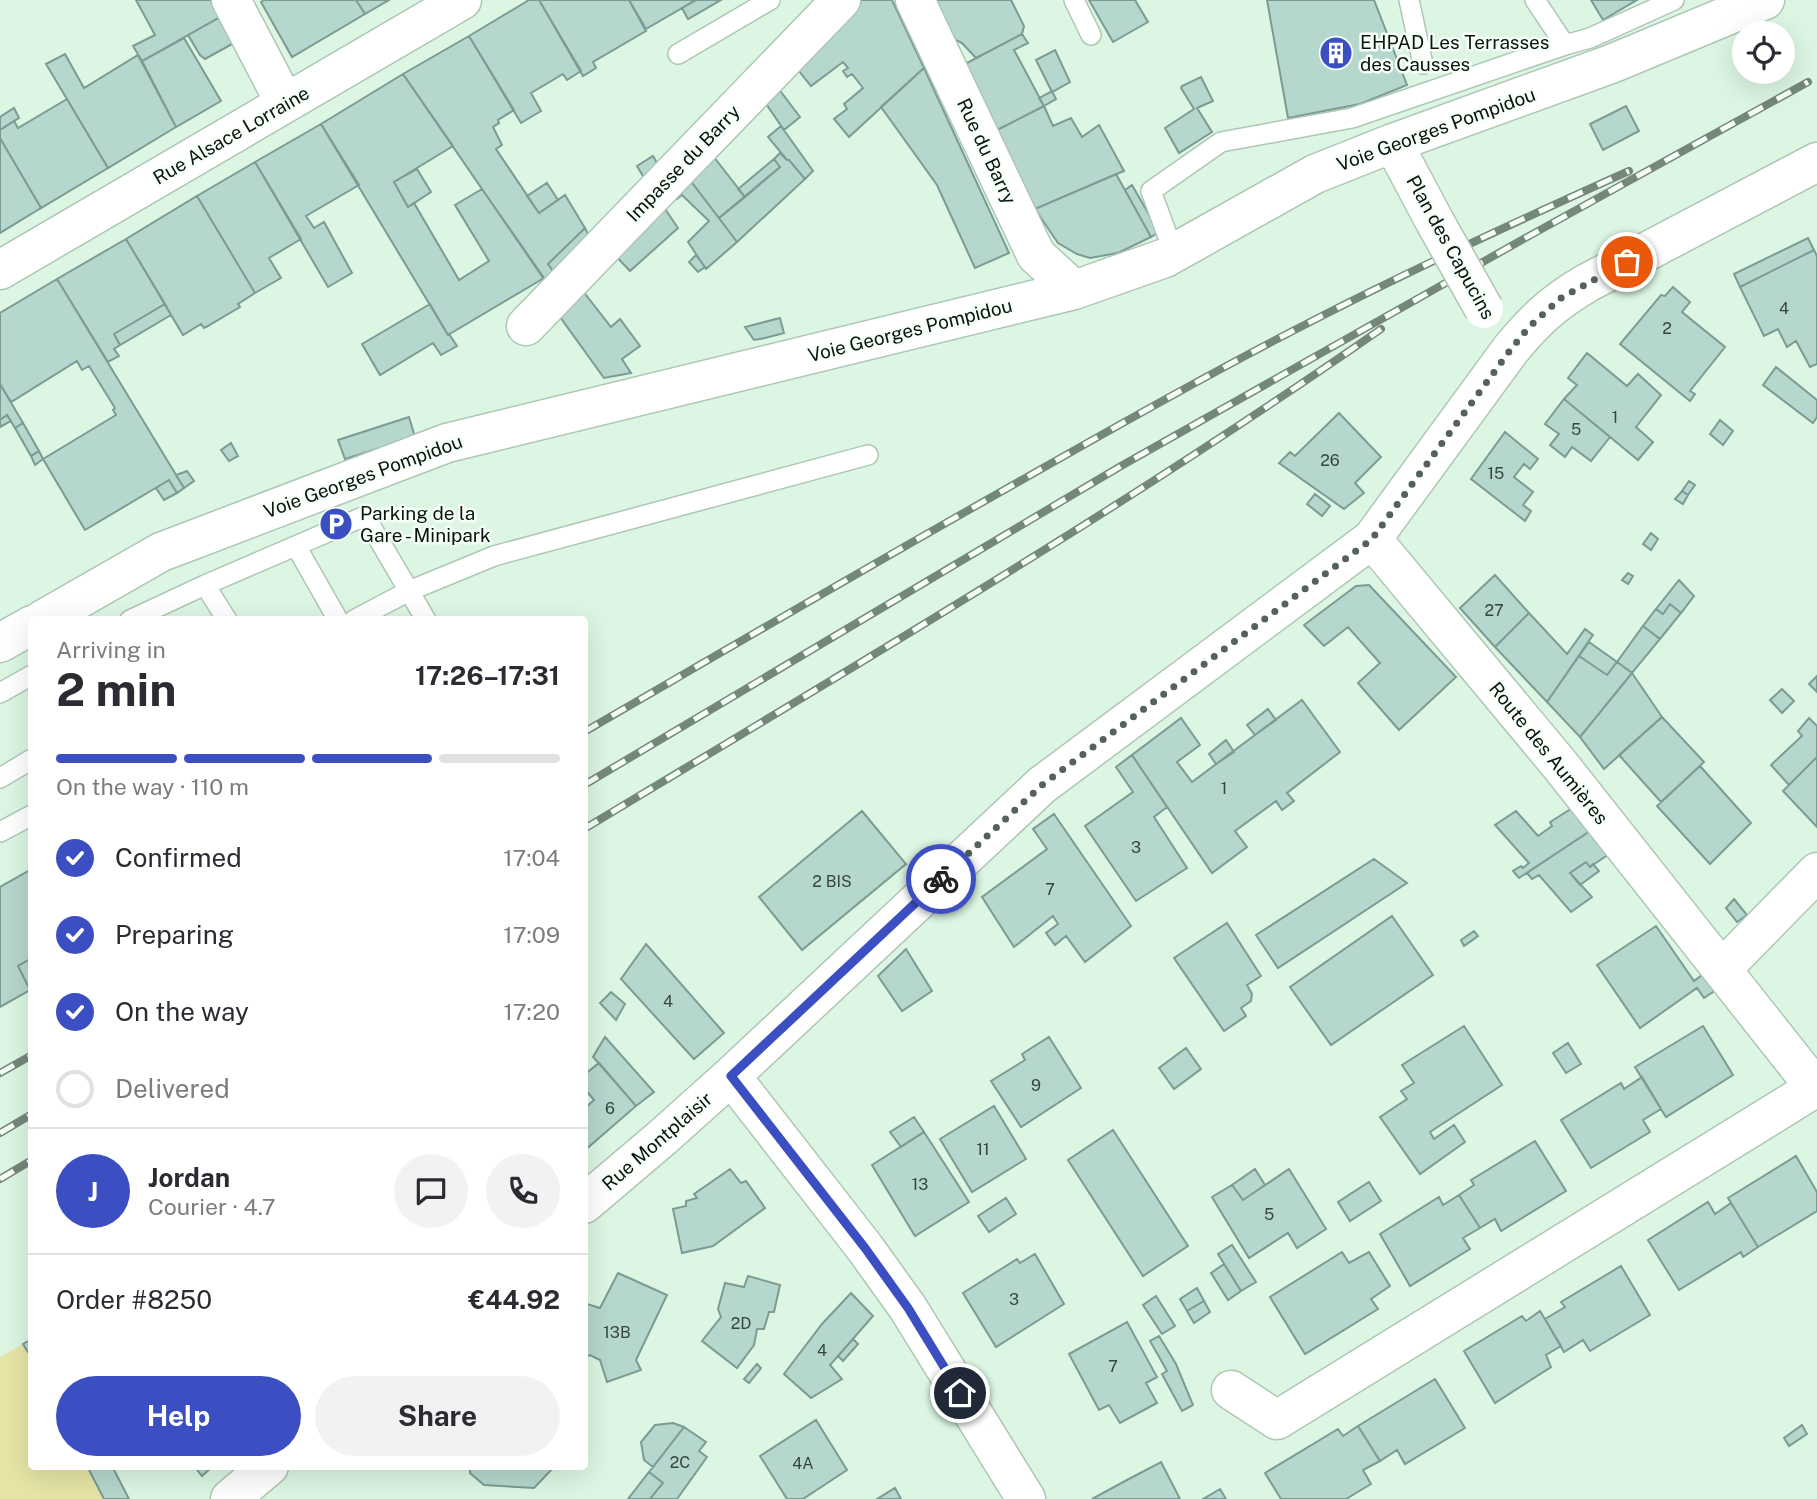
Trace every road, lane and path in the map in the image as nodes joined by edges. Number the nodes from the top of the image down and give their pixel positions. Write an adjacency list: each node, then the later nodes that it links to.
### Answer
1 (231, 0): 15 (street)
2 (462, 0): 15 (street, Rue Alsace Lorraine)
3 (770, 0): 13 (lane)
4 (841, 0): 21 (street, Impasse du Barry)
5 (915, 0): 20 (street, Rue du Barry)
6 (1074, 0): 11 (lane)
7 (1409, 0): 14 (lane)
8 (1535, 0): 12 (lane)
9 (1674, 0): 12 (lane)
10 (1765, 0): 16 (street, Voie Georges Pompidou)
11 (1091, 34)
12 (1565, 45): 18 (lane)
13 (678, 54)
14 (1423, 64)
15 (285, 103): 19 (street, Rue Alsace Lorraine)
16 (1393, 143): 18 (street, Voie Georges Pompidou); 22 (street, Plan des Capucins, bridge)
17 (1817, 162): 22 (street)
18 (1174, 253): 20 (street, Voie Georges Pompidou)
19 (0, 270)
20 (1074, 290): 28 (street, Voie Georges Pompidou)
21 (526, 326)
22 (1511, 349): 24 (street)
23 (868, 455): 27 (lane)
24 (1372, 539): 43 (street, Route des Aumières); 44 (street, Rue Montplaisir)
25 (296, 547): 26 (lane); 27 (lane); 31 (lane)
26 (205, 585): 29 (lane); 30 (lane)
27 (409, 591): 32 (lane); 33 (lane)
28 (49, 616)
29 (139, 616)
30 (224, 616)
31 (336, 616)
32 (362, 616)
33 (424, 616)
34 (28, 627): 35 (street)
35 (0, 643)
36 (28, 677): 37 (lane)
37 (0, 693)
38 (28, 761): 39 (lane)
39 (0, 778)
40 (28, 817): 41 (lane)
41 (0, 832)
42 (1817, 872): 43 (street)
43 (1722, 969): 45 (street, Route des Aumières)
44 (731, 1076): 46 (street, Rue Montplaisir); 50 (street)
45 (1816, 1089): 47 (street)
46 (588, 1201)
47 (1231, 1390)
48 (264, 1470): 49 (street)
49 (230, 1499)
50 (1026, 1499)

